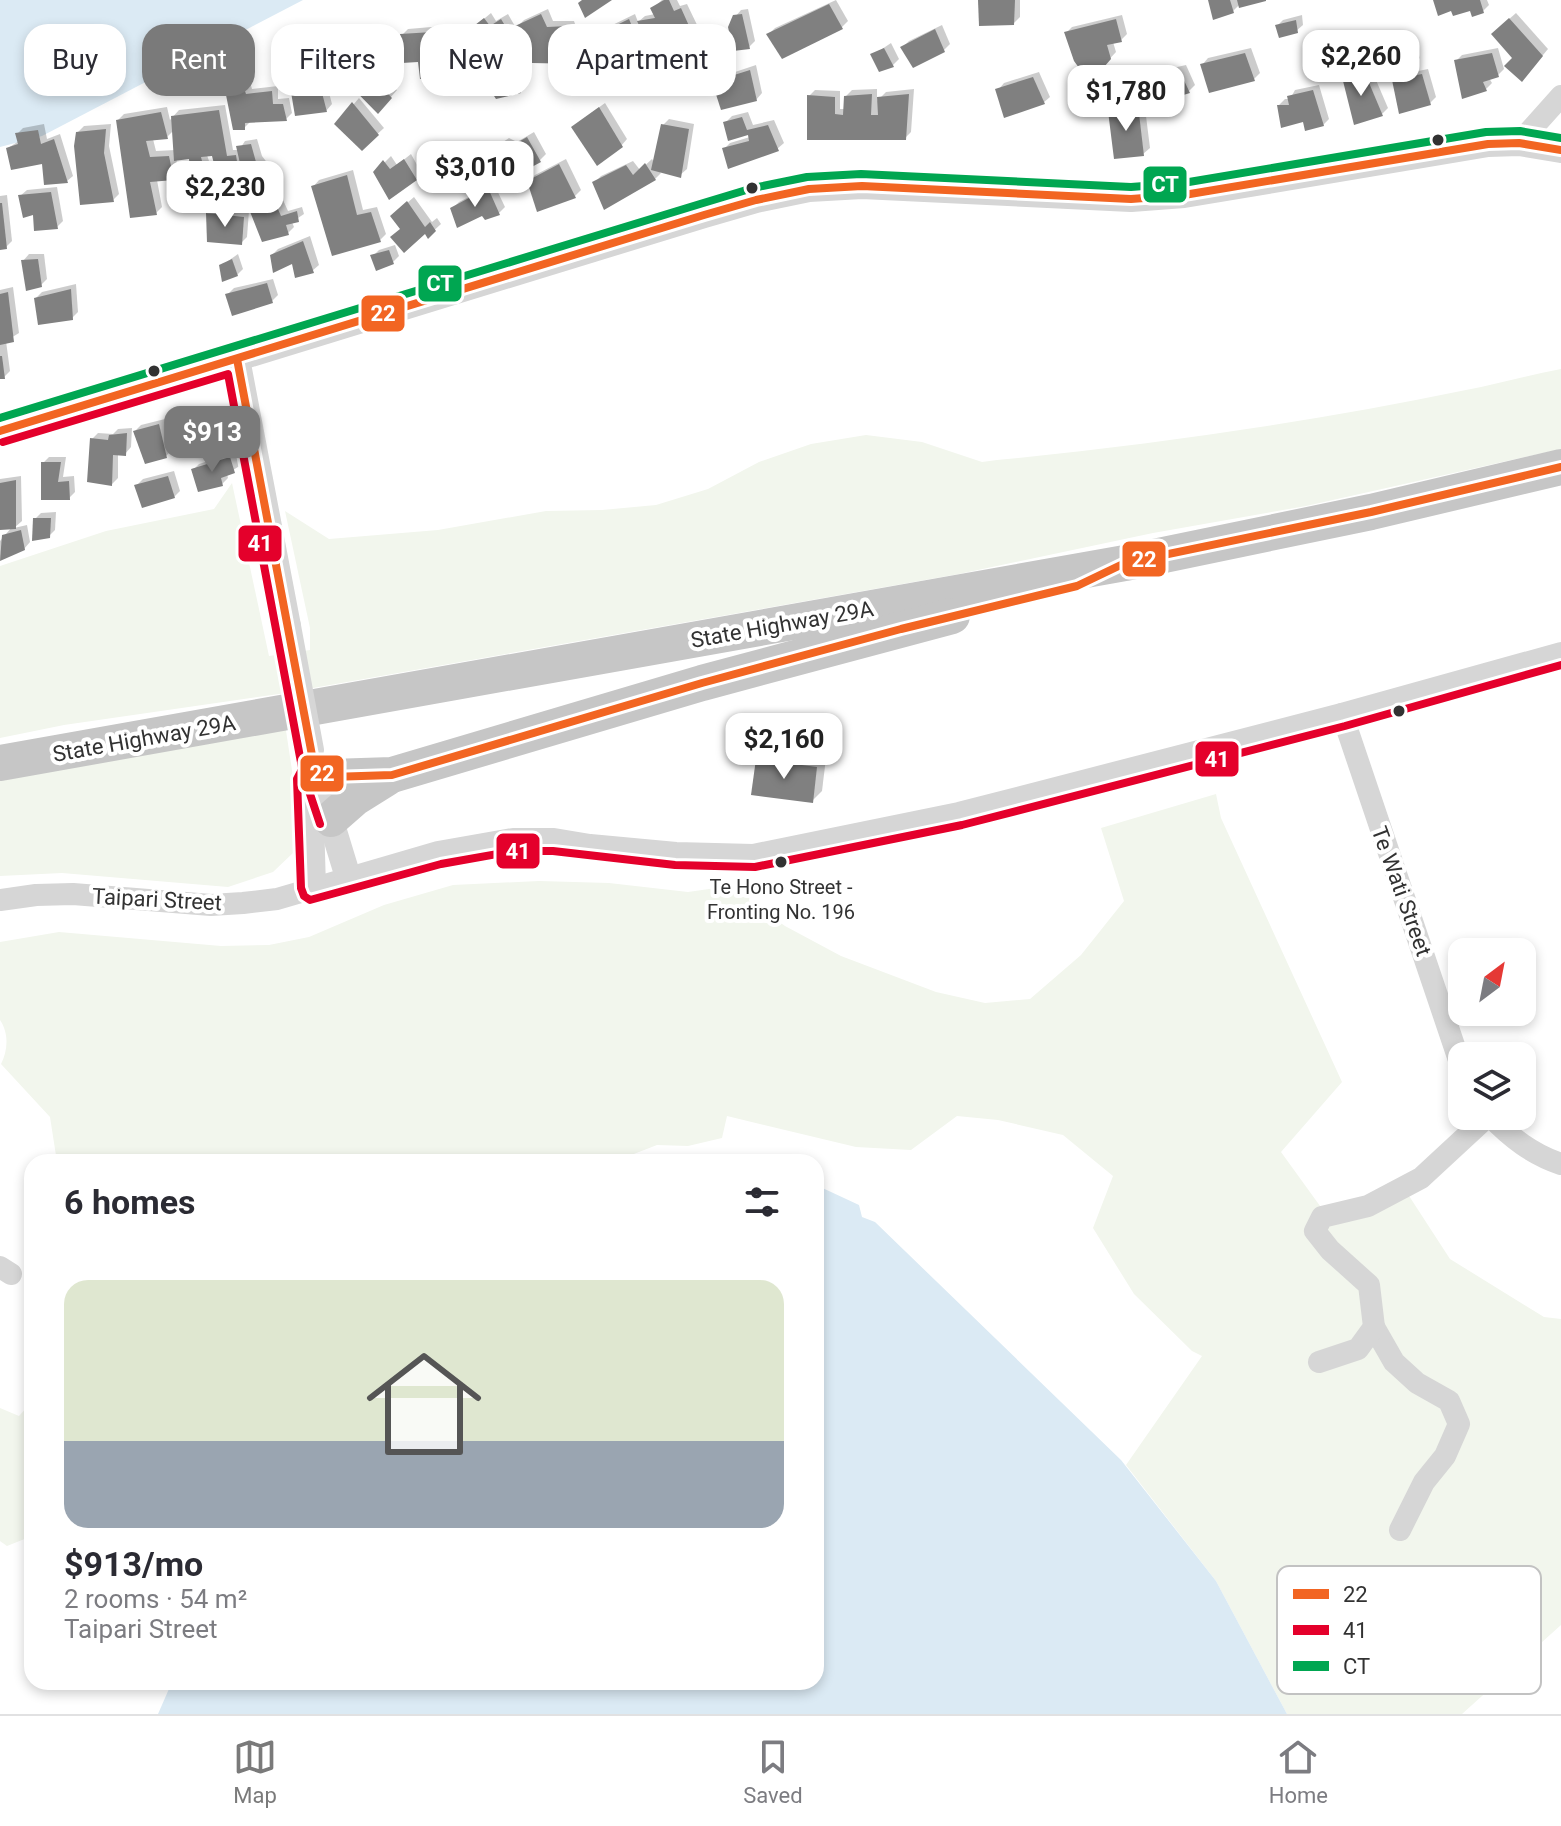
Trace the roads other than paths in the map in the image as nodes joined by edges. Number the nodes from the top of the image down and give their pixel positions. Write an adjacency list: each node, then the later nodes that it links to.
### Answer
1 (1561, 96): 2 (street)
2 (1519, 143): 3 (street); 4 (street)
3 (1561, 150)
4 (237, 359): 5 (street); 10 (street, bridge)
5 (0, 431)
6 (1561, 467): 7 (highway, State Highway 29A)
7 (1125, 563): 11 (highway, State Highway 29A); 12 (highway)
8 (1561, 653): 9 (street, Taipari Street)
9 (1342, 714): 14 (street, Taipari Street); 17 (street, Te Wati Street)
10 (313, 760): 12 (highway); 13 (street); 15 (street)
11 (0, 763)
12 (392, 775): 13 (highway)
13 (331, 819): 14 (street)
14 (348, 877): 15 (street, Taipari Street)
15 (313, 888): 16 (street, Taipari Street)
16 (0, 900)
17 (1453, 1042)
18 (1474, 1130): 21 (street)
19 (1503, 1130): 20 (street)
20 (1561, 1164)
21 (1374, 1327): 22 (street); 23 (street)
22 (1319, 1362)
23 (1400, 1530)

